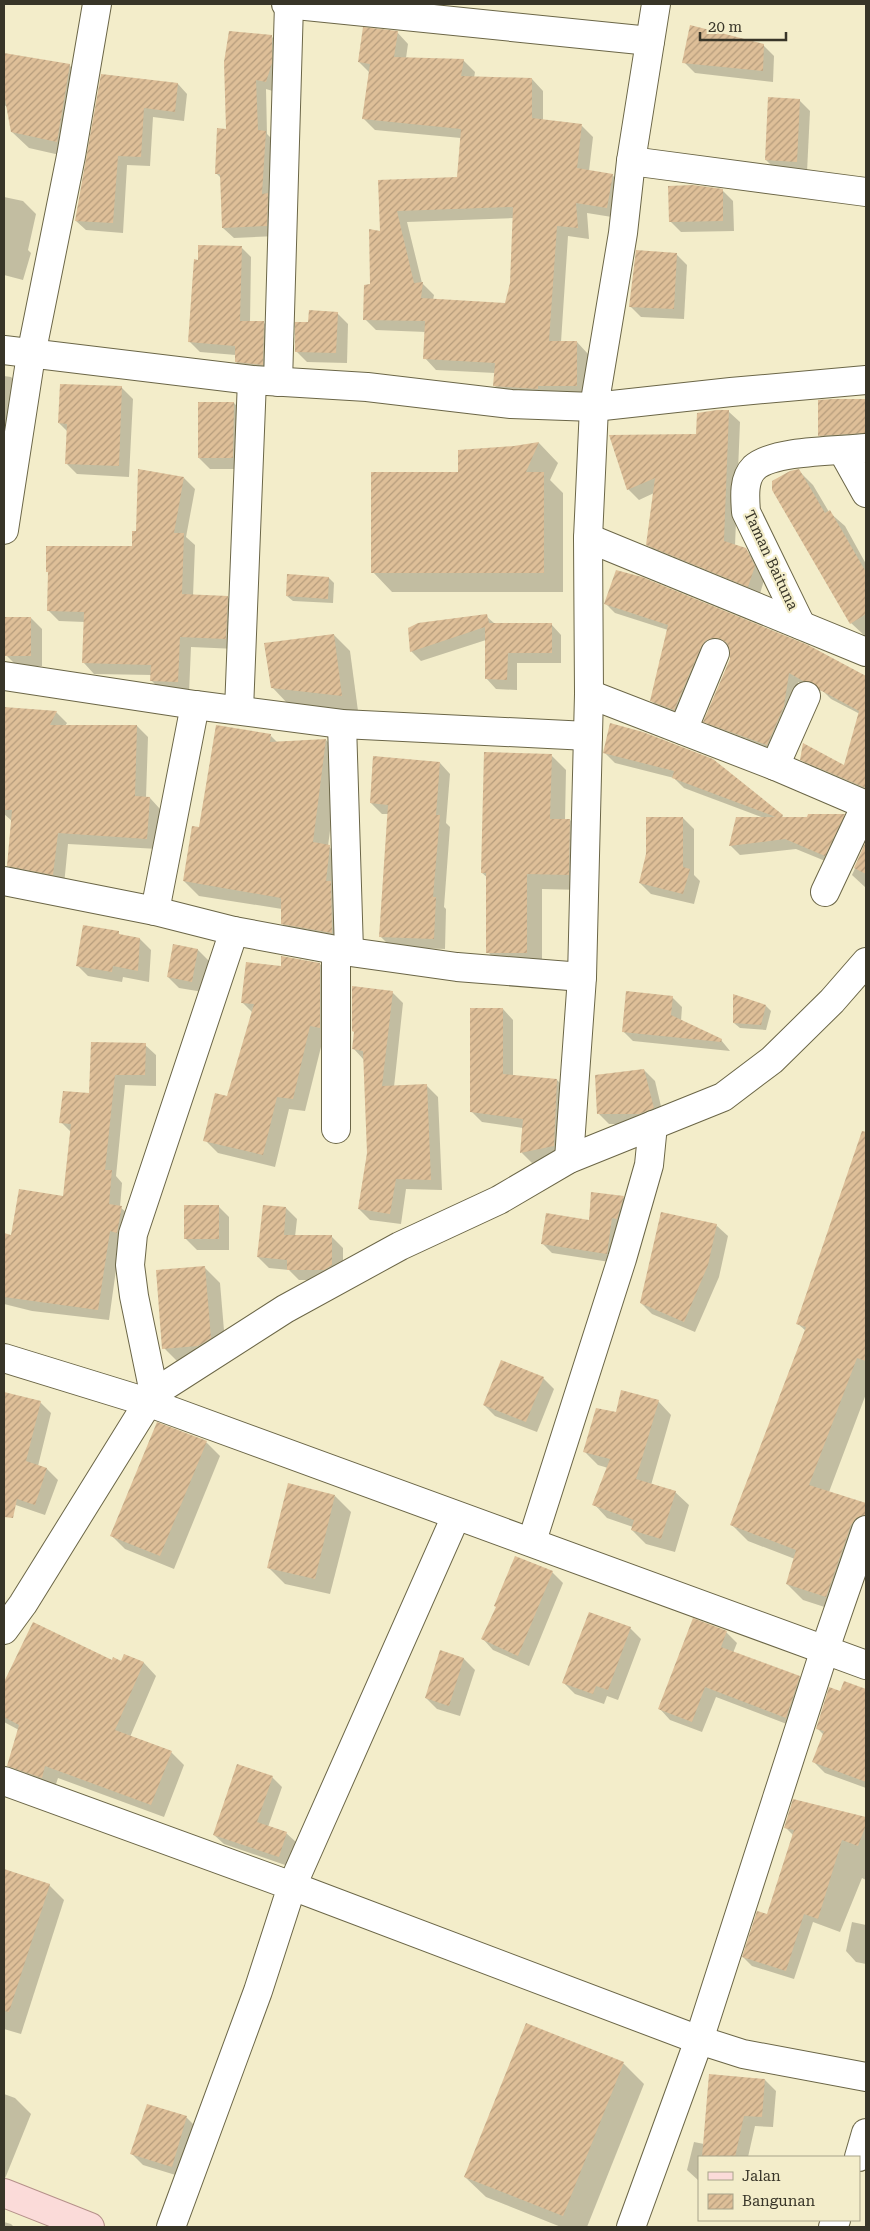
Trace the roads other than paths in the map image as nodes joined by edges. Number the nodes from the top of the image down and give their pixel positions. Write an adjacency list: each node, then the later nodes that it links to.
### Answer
1 (97, 4): 8 (street)
2 (288, 4): 4 (street); 10 (street)
3 (656, 4): 4 (street)
4 (650, 41): 5 (street)
5 (631, 161): 6 (street); 11 (street)
6 (866, 192)
7 (4, 350): 8 (street)
8 (31, 355): 10 (street); 14 (street)
9 (866, 380): 11 (street)
10 (265, 381): 11 (street); 23 (street)
11 (594, 406): 15 (street)
12 (854, 449): 13 (street, Taman Baituna); 16 (street, Taman Baituna)
13 (866, 493)
14 (4, 530)
15 (588, 538): 16 (street, Taman Baituna); 20 (street)
16 (801, 624): 17 (street, Taman Baituna)
17 (866, 652)
18 (715, 653): 25 (street)
19 (4, 676): 22 (street)
20 (589, 694): 25 (street); 26 (street)
21 (806, 696): 27 (street)
22 (195, 705): 23 (street); 31 (street)
23 (239, 710): 24 (street)
24 (342, 724): 26 (street); 33 (street)
25 (683, 730): 27 (street)
26 (588, 736): 35 (street)
27 (774, 766): 28 (street)
28 (866, 805): 30 (street)
29 (4, 881): 31 (street)
30 (825, 892)
31 (155, 911): 32 (street)
32 (234, 931): 33 (street); 40 (street)
33 (343, 951): 35 (street); 37 (street)
34 (866, 962): 36 (street)
35 (582, 977): 38 (street)
36 (653, 1126): 38 (street); 43 (street)
37 (336, 1129)
38 (569, 1159): 40 (street)
39 (4, 1358): 40 (street)
40 (150, 1398): 41 (street); 44 (street)
41 (456, 1516): 43 (street); 48 (street)
42 (866, 1530): 45 (street)
43 (532, 1541): 45 (street)
44 (4, 1630)
45 (825, 1649): 46 (street); 49 (street)
46 (866, 1665)
47 (4, 1781): 48 (street)
48 (292, 1886): 49 (street); 55 (street)
49 (699, 2040): 50 (street); 56 (street)
50 (866, 2077)
51 (866, 2133): 52 (street)
52 (859, 2156)
53 (4, 2193): 54 (main road)
54 (90, 2227)
55 (171, 2227)
56 (631, 2227)

